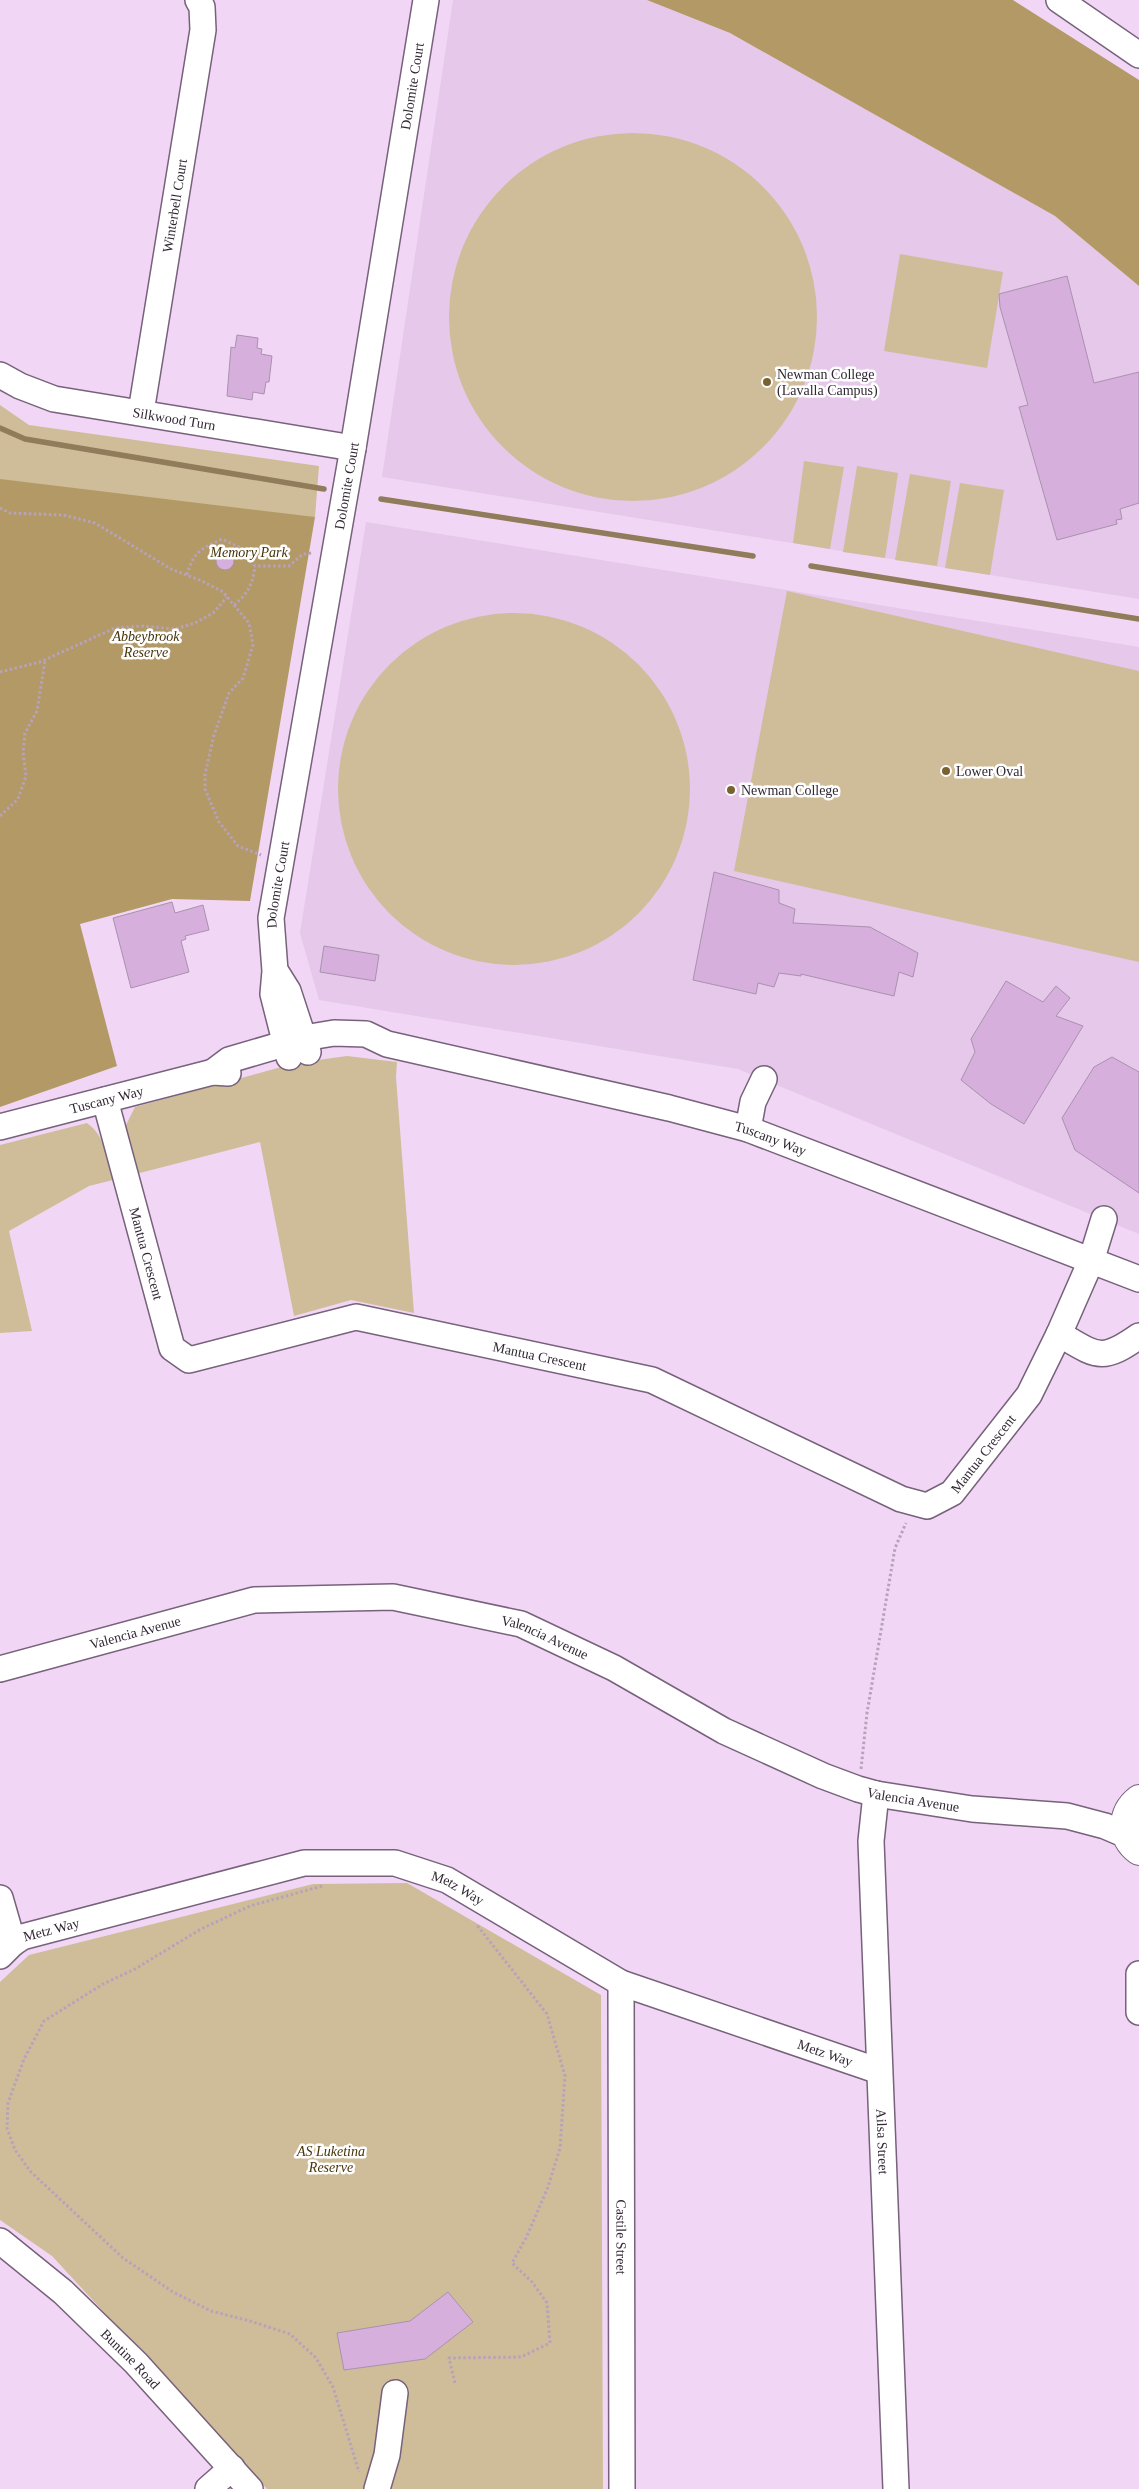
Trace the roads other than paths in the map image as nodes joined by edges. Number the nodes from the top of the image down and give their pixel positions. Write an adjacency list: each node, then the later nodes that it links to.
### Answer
1 (198, 0): 6 (street, Winterbell Court)
2 (426, 0): 7 (street, Dolomite Court)
3 (1063, 1): 4 (street)
4 (1139, 55)
5 (0, 375): 6 (street, Silkwood Turn)
6 (141, 412): 7 (street, Silkwood Turn)
7 (353, 448): 8 (street, Dolomite Court)
8 (296, 1048): 10 (street, Tuscany Way); 12 (street, Tuscany Way)
9 (764, 1080): 12 (street)
10 (105, 1100): 11 (street, Tuscany Way); 16 (street, Mantua Crescent)
11 (0, 1127)
12 (748, 1129): 14 (street, Tuscany Way)
13 (1104, 1220): 14 (street, Mantua Crescent)
14 (1091, 1261): 15 (street, Tuscany Way); 16 (street, Mantua Crescent)
15 (1139, 1279)
16 (1059, 1334): 17 (street)
17 (1139, 1336)
18 (0, 1669): 19 (street, Valencia Avenue)
19 (867, 1792): 21 (street, Valencia Avenue); 28 (street, Ailsa Street)
20 (1137, 1801): 21 (street, Valencia Avenue); 22 (main road)
21 (1067, 1816): 22 (street, Valencia Avenue)
22 (1133, 1843)
23 (0, 1898): 24 (street)
24 (6, 1950): 26 (street, Metz Way)
25 (1139, 1974): 27 (street)
26 (621, 1984): 28 (street, Metz Way); 35 (street, Castile Street)
27 (1139, 2012)
28 (880, 2071): 36 (street, Ailsa Street)
29 (0, 2241): 31 (street, Buntine Road)
30 (395, 2393): 32 (street)
31 (232, 2468): 33 (street); 34 (street, Buntine Road)
32 (377, 2488)
33 (208, 2489)
34 (250, 2489)
35 (622, 2489)
36 (896, 2489)

